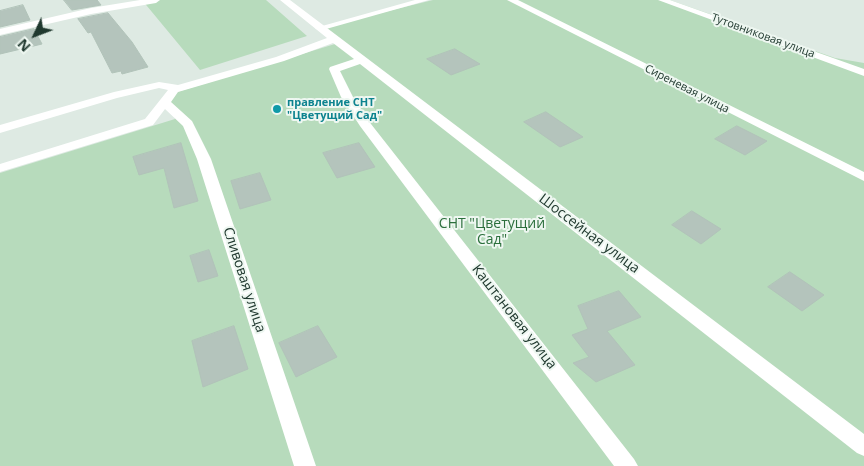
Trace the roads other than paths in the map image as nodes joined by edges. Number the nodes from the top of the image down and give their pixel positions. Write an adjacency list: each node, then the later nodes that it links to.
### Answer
1 (284, 0): 6 (street, Шоссейная улица)
2 (425, 0): 6 (lane)
3 (511, 0): 14 (street, Сиреневая улица)
4 (662, 0): 10 (street, Тутовниковая улица)
5 (152, 1): 7 (street)
6 (316, 25): 8 (street, Шоссейная улица)
7 (0, 32)
8 (334, 39): 9 (street, Шоссейная улица); 11 (street)
9 (363, 60): 15 (street, Шоссейная улица); 17 (street, Каштановая улица)
10 (864, 73)
11 (169, 97): 12 (street); 13 (street); 16 (street, Сливовая улица)
12 (0, 130)
13 (0, 168)
14 (864, 177)
15 (864, 446)
16 (305, 466)
17 (627, 466)

